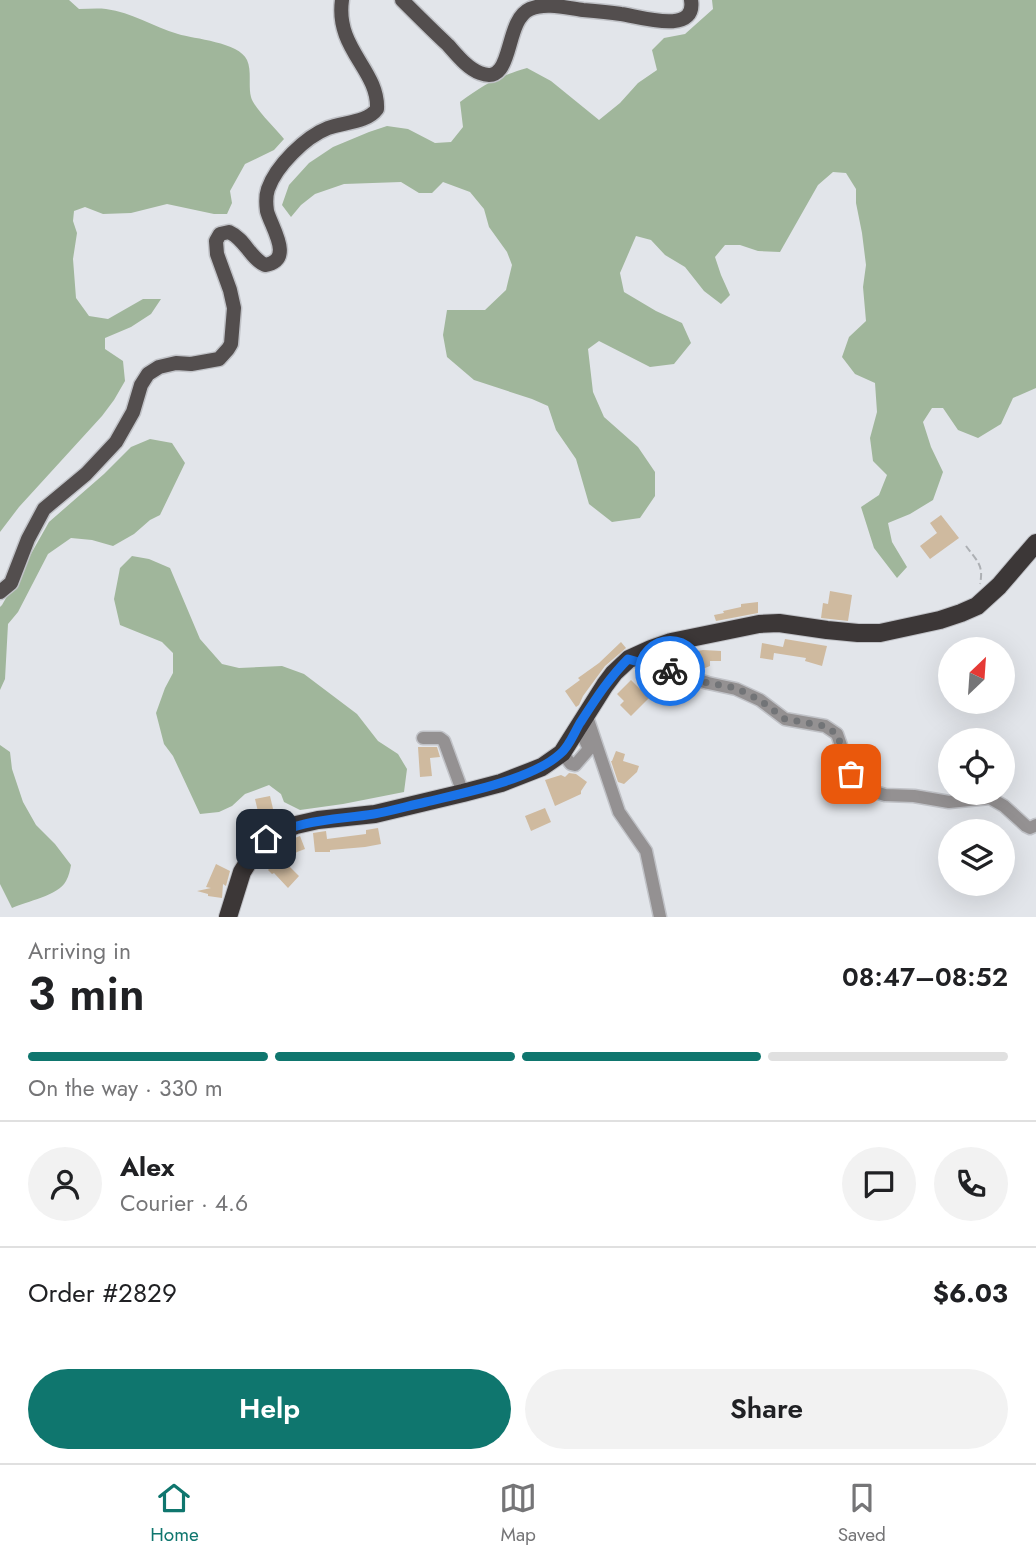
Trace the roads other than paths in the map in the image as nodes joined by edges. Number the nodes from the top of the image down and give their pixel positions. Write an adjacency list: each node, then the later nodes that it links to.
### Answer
1 (342, 0): 5 (main road)
2 (402, 0): 3 (main road)
3 (691, 0)
4 (1036, 542): 6 (highway)
5 (0, 592)
6 (628, 659): 7 (highway); 10 (street)
7 (582, 720): 9 (highway); 12 (street)
8 (423, 738): 9 (street)
9 (463, 793): 11 (highway)
10 (1036, 825)
11 (228, 917)
12 (660, 917)

